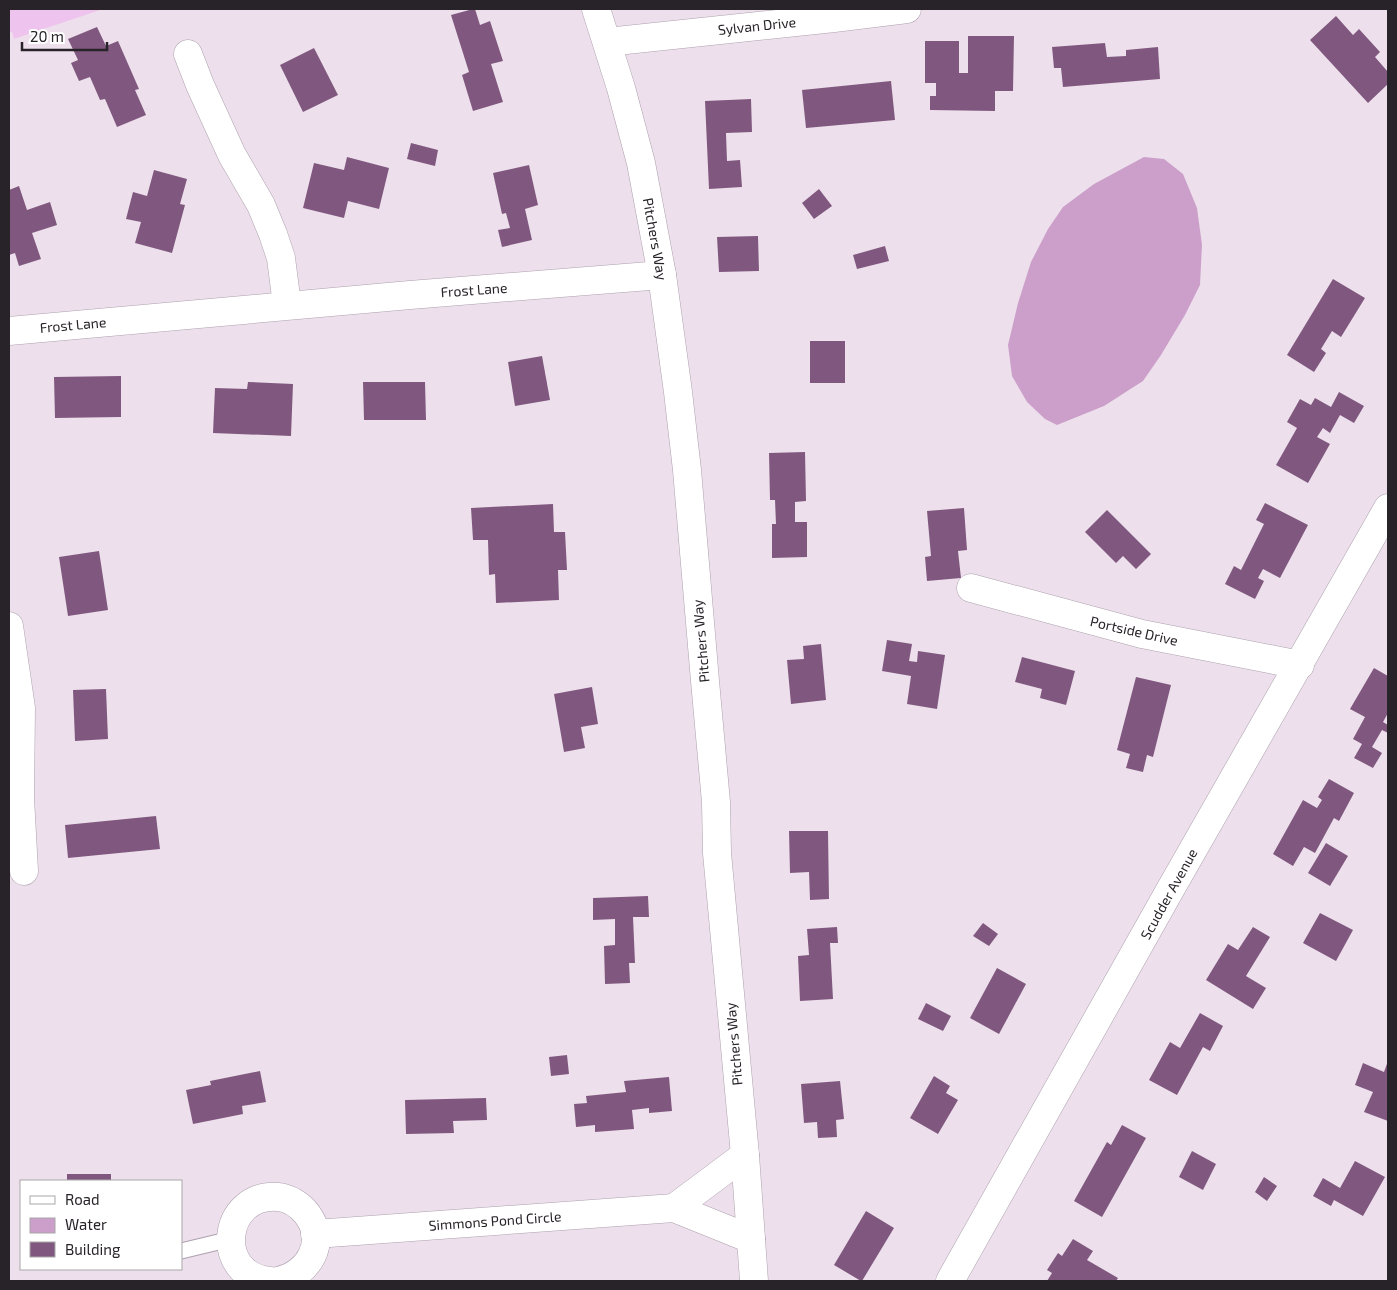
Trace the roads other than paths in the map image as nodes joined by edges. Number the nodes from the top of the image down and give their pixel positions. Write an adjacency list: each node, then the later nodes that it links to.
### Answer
1 (596, 9): 3 (street, Pitchers Way)
2 (907, 9): 3 (street, Sylvan Drive)
3 (607, 42): 5 (street, Pitchers Way)
4 (188, 54): 6 (street)
5 (662, 275): 6 (street, Frost Lane); 13 (street, Pitchers Way)
6 (287, 305): 7 (street, Frost Lane)
7 (9, 331)
8 (1388, 508): 11 (street, Scudder Avenue)
9 (972, 588): 11 (street, Portside Drive)
10 (9, 626): 12 (street)
11 (1300, 665): 22 (street, Scudder Avenue)
12 (24, 871)
13 (745, 1155): 14 (street); 17 (street, Pitchers Way)
14 (674, 1208): 15 (street, Simmons Pond Circle); 17 (street, Simmons Pond Circle)
15 (315, 1234): 16 (street); 20 (street)
16 (231, 1239): 18 (lane); 19 (street)
17 (751, 1239): 21 (street, Pitchers Way)
18 (182, 1251)
19 (270, 1281)
20 (278, 1281)
21 (754, 1281)
22 (950, 1281)

